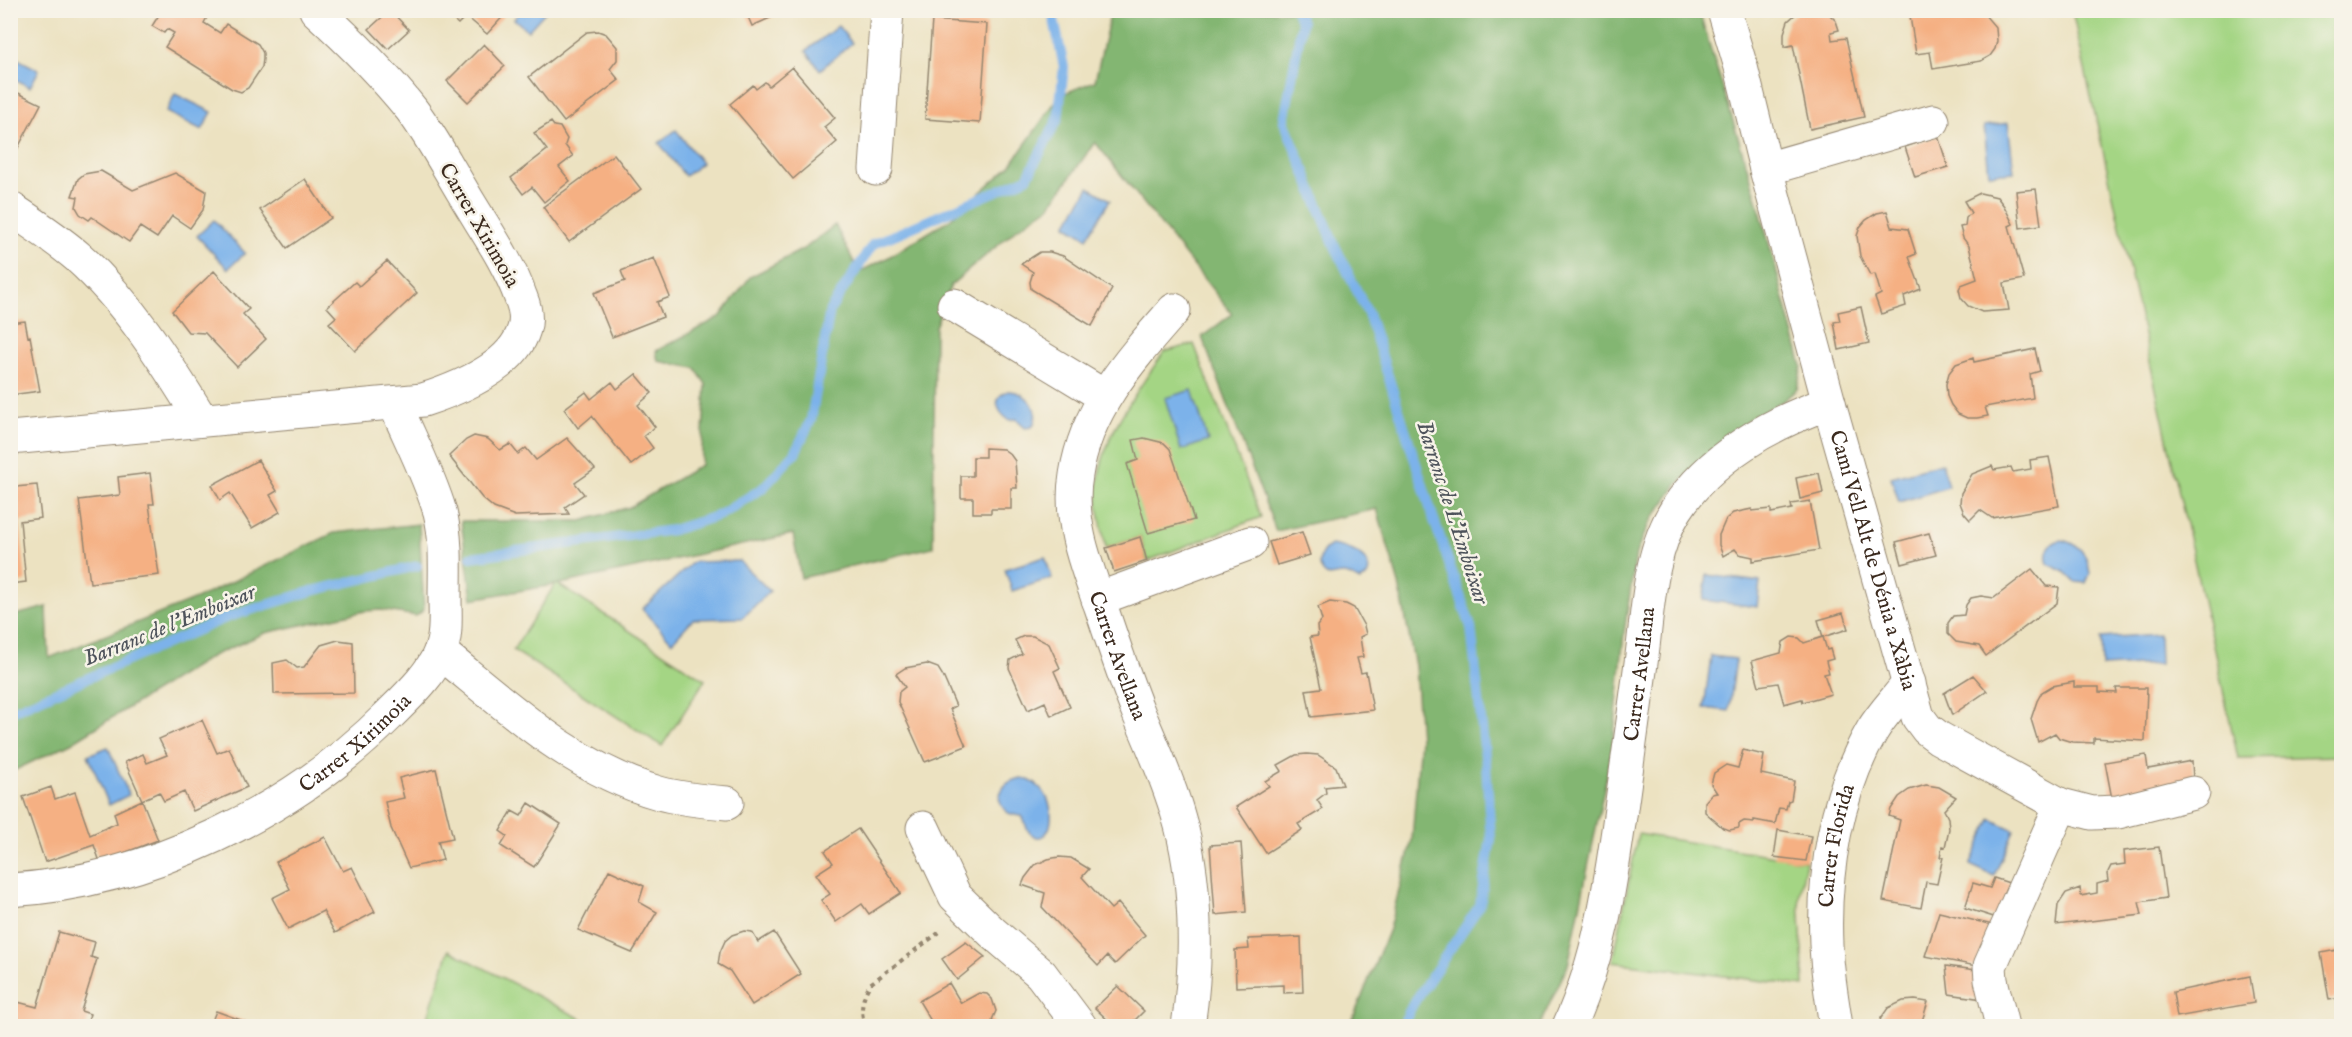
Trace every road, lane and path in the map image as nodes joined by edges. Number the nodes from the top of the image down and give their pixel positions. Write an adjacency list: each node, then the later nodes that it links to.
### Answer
1 (316, 10): 12 (street, Carrer Xirimoia)
2 (887, 10): 5 (street)
3 (1724, 10): 6 (street, Camí Vell Alt de Dénia a Xàbia)
4 (1933, 121): 6 (street)
5 (876, 169)
6 (1766, 169): 11 (street, Camí Vell Alt de Dénia a Xàbia)
7 (10, 208): 13 (street)
8 (954, 305): 10 (street)
9 (1174, 310): 10 (street, Carrer Avellana)
10 (1104, 396): 16 (street, Carrer Avellana)
11 (1829, 403): 18 (street, Camí Vell Alt de Dénia a Xàbia); 28 (street, Carrer Avellana)
12 (395, 404): 13 (street, Carrer Xirimoia); 17 (street, Carrer Xirimoia)
13 (201, 419): 14 (street, Carrer Xirimoia)
14 (10, 438)
15 (1250, 543): 16 (street)
16 (1098, 599): 27 (street, Carrer Avellana)
17 (440, 652): 20 (street); 23 (street, Carrer Xirimoia)
18 (1909, 683): 21 (street, Camí Vell Alt de Dénia a Xàbia); 29 (street, Carrer Florida)
19 (2193, 793): 21 (street, Camí Vell Alt de Dénia a Xàbia)
20 (727, 803)
21 (2061, 805): 30 (street)
22 (923, 828): 24 (street)
23 (10, 890)
24 (970, 910): 25 (path); 26 (street)
25 (866, 1026)
26 (1080, 1026)
27 (1188, 1026)
28 (1569, 1026)
29 (1836, 1026)
30 (2002, 1026)

